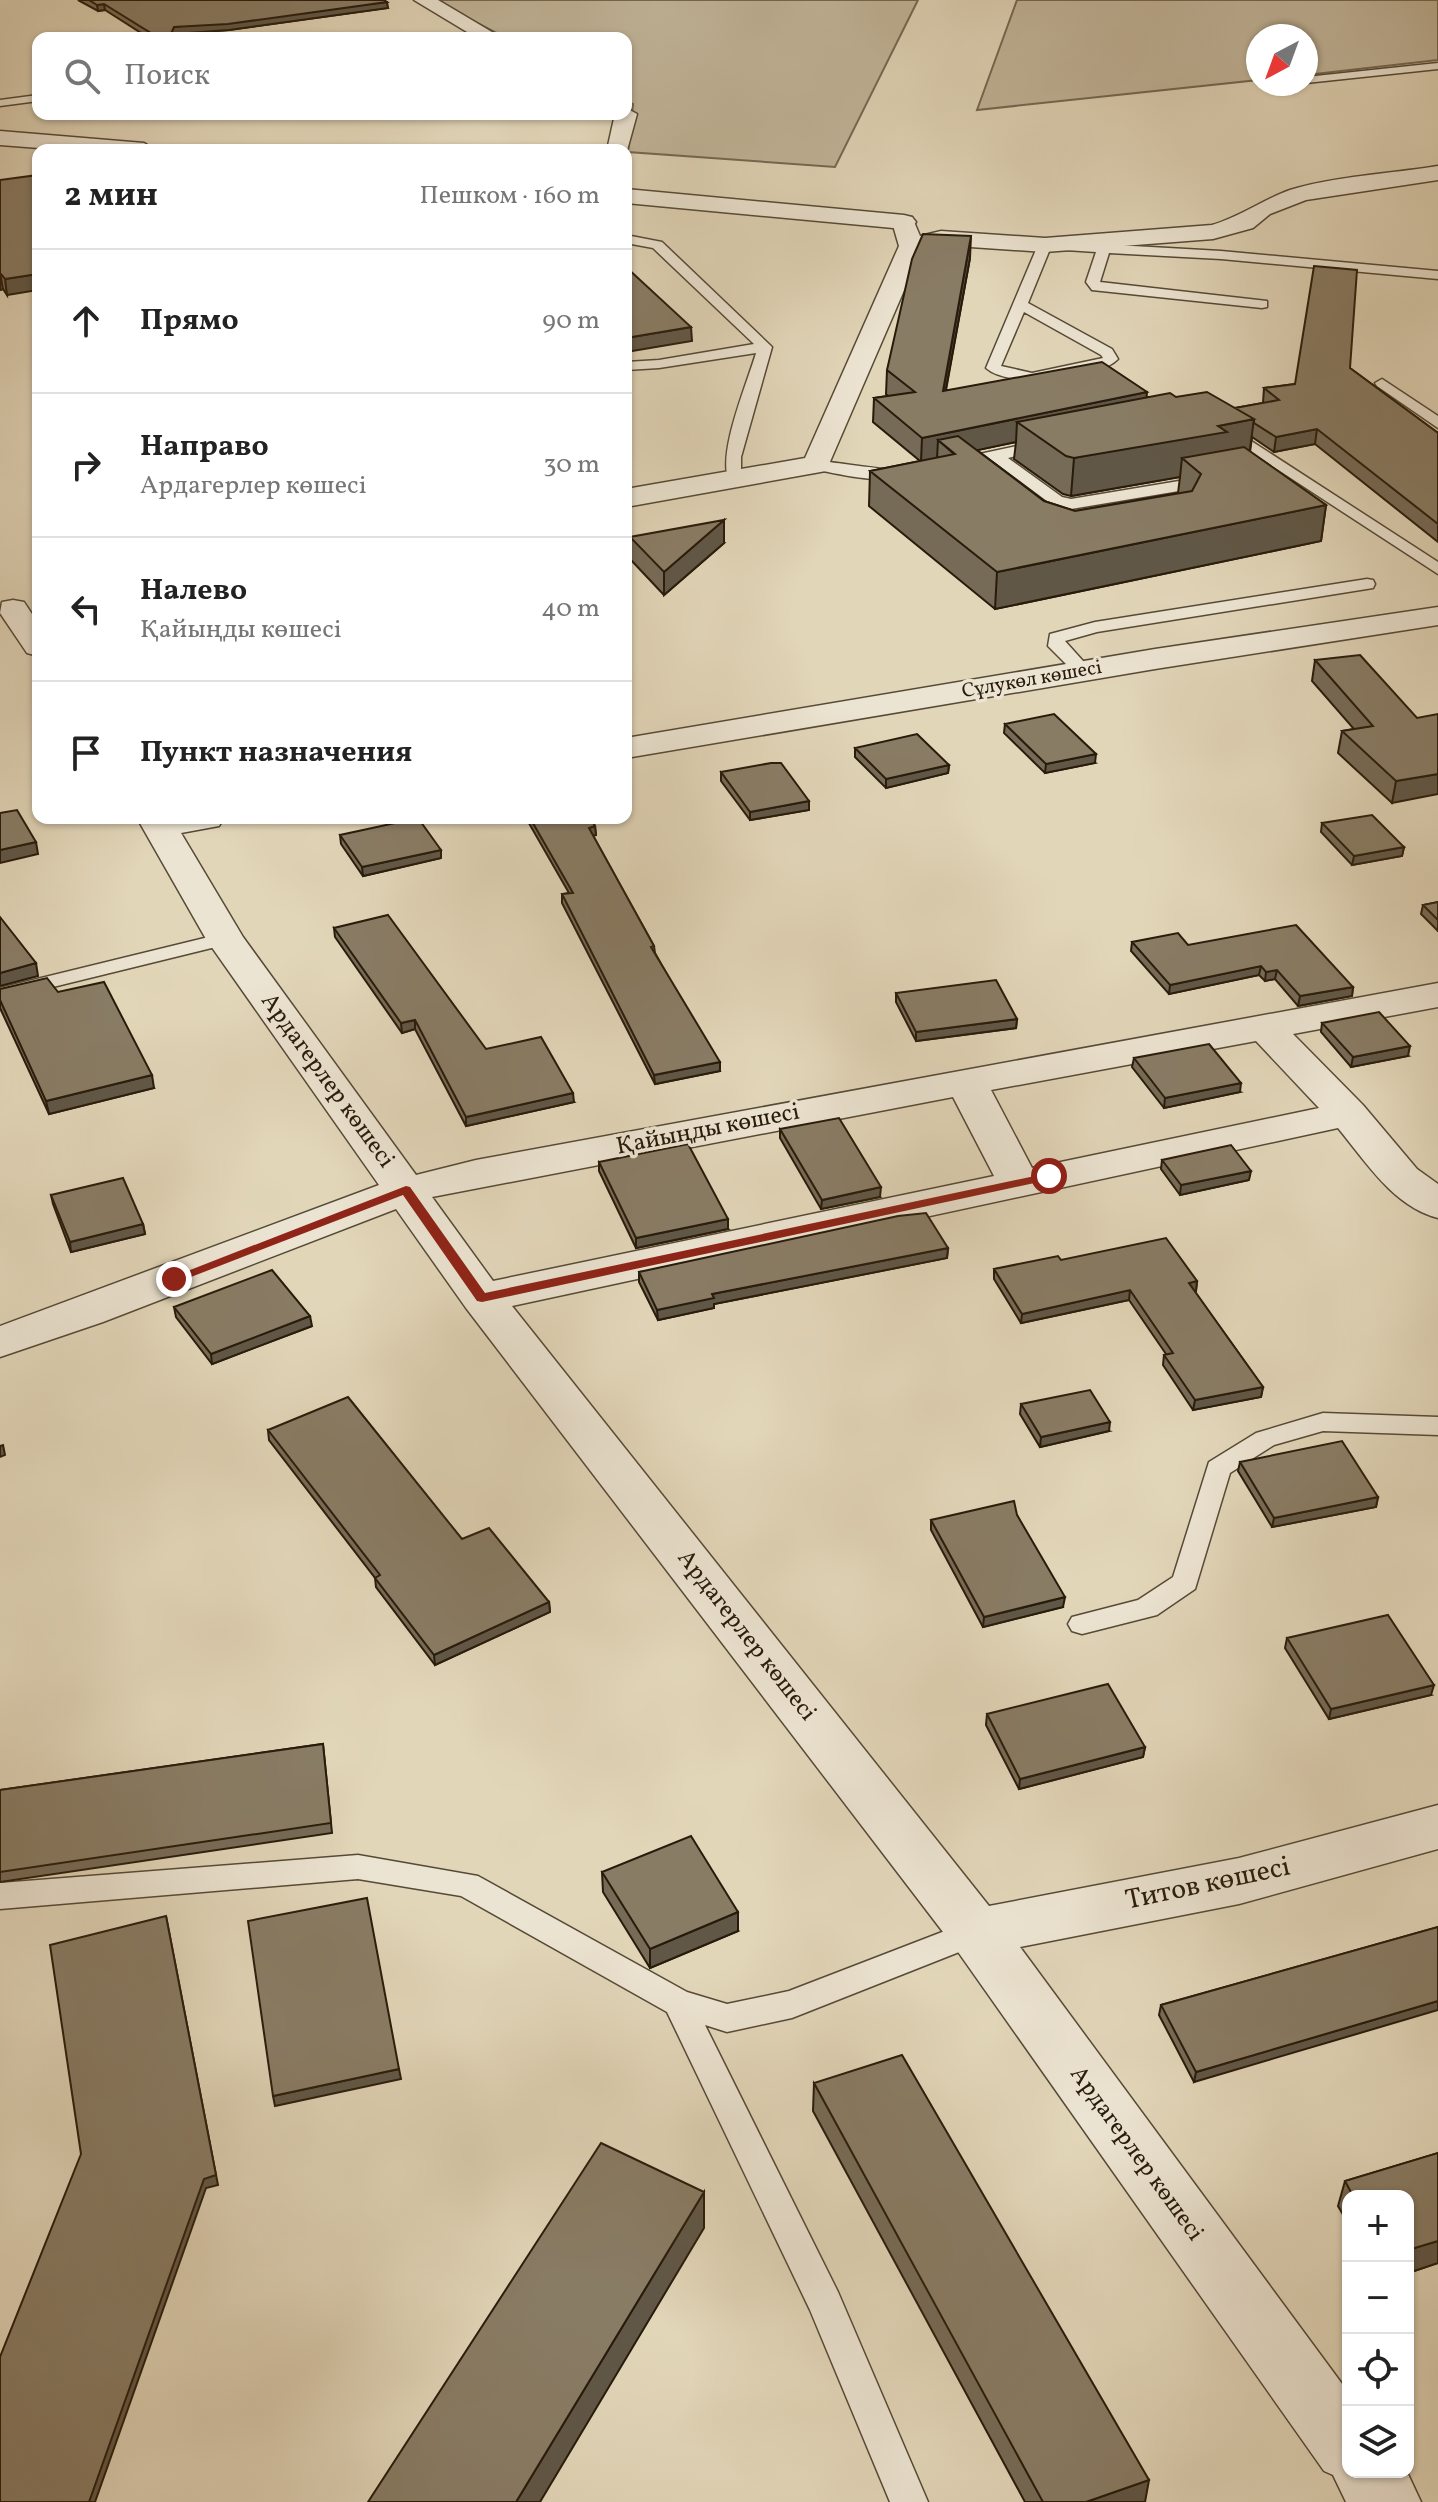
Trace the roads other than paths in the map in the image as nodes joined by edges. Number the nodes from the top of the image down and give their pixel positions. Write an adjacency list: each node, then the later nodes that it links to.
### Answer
1 (424, 0): 2 (street)
2 (481, 32)
3 (1438, 66): 4 (lane)
4 (1318, 79)
5 (32, 99): 6 (lane)
6 (0, 103)
7 (626, 120): 10 (street)
8 (0, 138): 9 (street)
9 (72, 144)
10 (620, 144)
11 (1438, 173): 15 (street)
12 (632, 197): 13 (street)
13 (908, 234): 15 (street); 27 (street)
14 (632, 240): 20 (lane)
15 (1045, 245): 16 (lane); 18 (lane)
16 (1104, 249): 17 (lane); 19 (lane)
17 (1438, 275)
18 (1020, 304): 18 (lane)
19 (1262, 304)
20 (765, 347): 21 (lane); 30 (lane)
21 (632, 366)
22 (1382, 383): 24 (lane)
23 (1203, 420): 28 (lane)
24 (1438, 423)
25 (1057, 443): 26 (lane)
26 (996, 456): 27 (lane); 32 (lane)
27 (816, 465): 30 (street)
28 (1282, 467): 29 (lane); 35 (lane)
29 (1251, 473)
30 (735, 478): 33 (street)
31 (1220, 479): 32 (lane)
32 (1159, 490): 34 (lane)
33 (632, 497)
34 (1177, 504)
35 (1438, 569)
36 (1367, 584): 40 (lane)
37 (17, 609): 39 (street)
38 (1438, 616): 40 (street, Сұлукөл көшесі)
39 (32, 635)
40 (1083, 671): 41 (street, Сұлукөл көшесі)
41 (632, 747)
42 (175, 824): 43 (street, Ардагерлер көшесі)
43 (225, 939): 44 (lane); 50 (street, Ардагерлер көшесі)
44 (0, 994)
45 (1438, 995): 46 (street, Қайыңды көшесі)
46 (1266, 1028): 47 (street, Қайыңды көшесі); 48 (street)
47 (966, 1082): 49 (street); 50 (street, Қайыңды көшесі)
48 (1348, 1114): 49 (street); 51 (street)
49 (1019, 1183): 52 (street)
50 (406, 1190): 52 (street, Ардагерлер көшесі); 53 (street, Қайыңды көшесі)
51 (1438, 1205)
52 (482, 1298): 58 (street, Ардагерлер көшесі)
53 (0, 1342)
54 (1438, 1426): 55 (lane)
55 (1082, 1624)
56 (1438, 1827): 58 (street, Титов көшесі)
57 (0, 1896): 59 (lane)
58 (976, 1932): 59 (lane); 60 (street, Ардагерлер көшесі)
59 (678, 2003): 62 (lane)
60 (1342, 2440)
61 (1370, 2478): 63 (street)
62 (909, 2502)
63 (1387, 2502)

